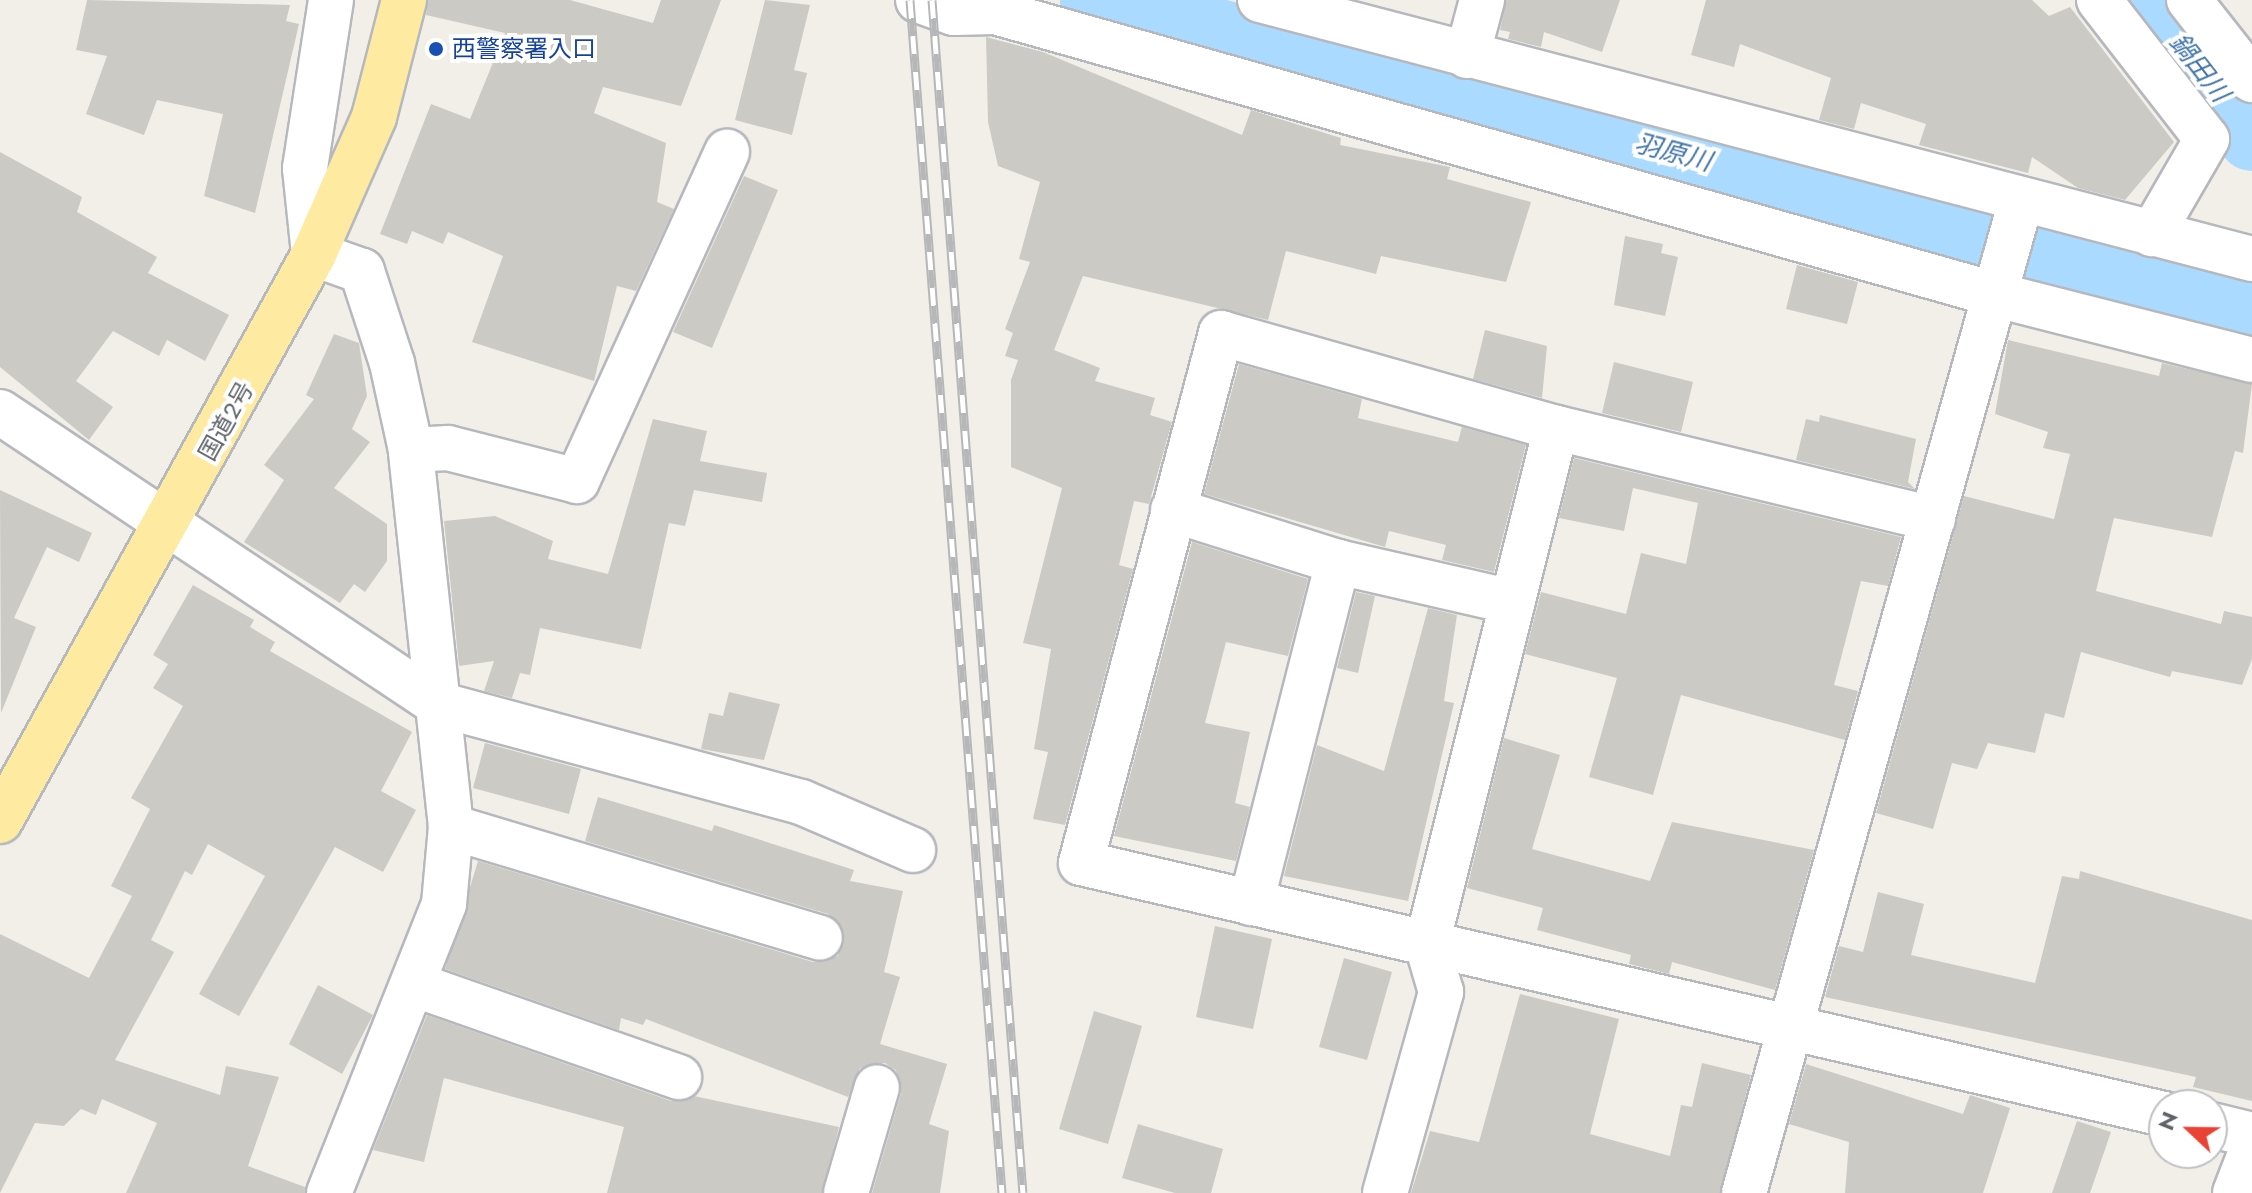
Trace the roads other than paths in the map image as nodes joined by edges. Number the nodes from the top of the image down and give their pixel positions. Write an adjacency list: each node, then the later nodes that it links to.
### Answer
1 (331, 0): 13 (street)
2 (404, 0): 13 (highway, 国道2号)
3 (918, 0): 15 (street)
4 (1482, 0): 8 (street)
5 (2099, 0): 12 (street)
6 (2189, 0): 9 (street)
7 (1271, 1): 8 (street)
8 (1467, 56): 11 (street)
9 (2252, 80)
10 (727, 152): 19 (street)
11 (2021, 201): 12 (street); 15 (street)
12 (2152, 234): 14 (street)
13 (314, 254): 19 (street); 22 (highway, 国道2号)
14 (2252, 259)
15 (1997, 295): 16 (street); 21 (street)
16 (2252, 360)
17 (0, 412): 22 (street)
18 (1556, 428): 20 (street); 21 (street); 24 (street)
19 (411, 450): 25 (street)
20 (1173, 510): 23 (street); 29 (street)
21 (1933, 519): 33 (street)
22 (167, 526): 25 (street); 26 (highway, 国道2号)
23 (1338, 562): 24 (street); 29 (street)
24 (1512, 602): 31 (street)
25 (438, 704): 27 (street); 28 (street)
26 (0, 821)
27 (451, 827): 30 (street); 32 (street)
28 (913, 850)
29 (1251, 903): 31 (street)
30 (820, 938)
31 (1427, 944): 33 (street); 42 (street)
32 (413, 984): 34 (street); 40 (street)
33 (1793, 1022): 36 (street); 43 (street)
34 (679, 1077)
35 (877, 1087): 41 (street)
36 (2148, 1110)
37 (2228, 1129): 38 (street)
38 (2252, 1135)
39 (2252, 1149): 44 (street)
40 (329, 1193)
41 (846, 1193)
42 (1385, 1193)
43 (1744, 1193)
44 (2235, 1193)

